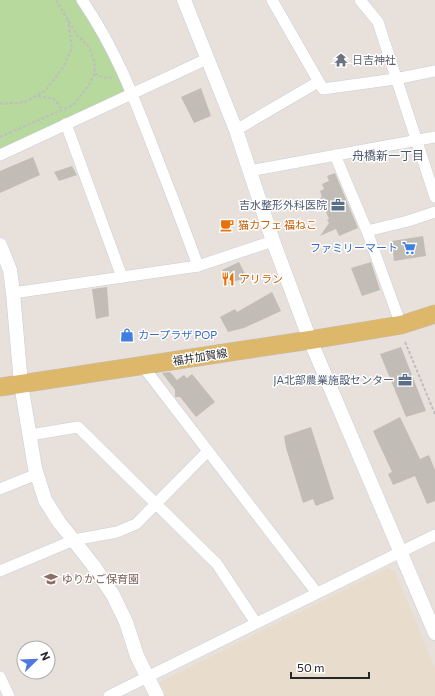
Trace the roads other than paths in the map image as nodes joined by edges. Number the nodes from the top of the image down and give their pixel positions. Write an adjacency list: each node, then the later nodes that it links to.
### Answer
1 (82, 0): 9 (street)
2 (184, 0): 5 (street)
3 (272, 0): 8 (street)
4 (360, 0): 7 (street)
5 (208, 59): 9 (street); 11 (street)
6 (435, 71): 7 (street)
7 (395, 79): 8 (street); 13 (street)
8 (318, 82): 11 (street)
9 (133, 94): 10 (street); 22 (street)
10 (66, 124): 14 (street); 23 (street)
11 (236, 130): 16 (street)
12 (435, 137): 13 (street)
13 (416, 140): 15 (street); 17 (street)
14 (0, 155)
15 (335, 155): 16 (street); 19 (street)
16 (249, 171): 20 (street)
17 (435, 198)
18 (435, 212): 19 (street)
19 (367, 231): 27 (street)
20 (273, 241): 22 (street); 28 (street)
21 (0, 245): 24 (street)
22 (198, 266): 23 (street)
23 (122, 277): 24 (street)
24 (13, 293): 30 (street)
25 (435, 314): 27 (main road, 福井加賀線)
26 (435, 325): 27 (main road, 福井加賀線)
27 (403, 334): 28 (main road, 福井加賀線)
28 (310, 340): 29 (main road, 福井加賀線); 39 (street)
29 (142, 365): 30 (main road, 福井加賀線); 33 (street)
30 (21, 384): 31 (main road, 福井加賀線); 32 (street)
31 (0, 387)
32 (30, 435): 34 (street); 36 (street)
33 (208, 451): 36 (street); 41 (street)
34 (37, 474): 35 (street); 38 (street)
35 (0, 489)
36 (155, 504): 38 (street); 42 (street)
37 (435, 535): 39 (street)
38 (74, 540): 40 (street); 44 (street)
39 (400, 552): 41 (street); 43 (street)
40 (0, 571)
41 (317, 593): 42 (street)
42 (256, 623): 44 (street)
43 (435, 634)
44 (148, 676): 47 (street); 48 (street)
45 (0, 677): 46 (street)
46 (5, 692)
47 (109, 696)
48 (156, 696)

